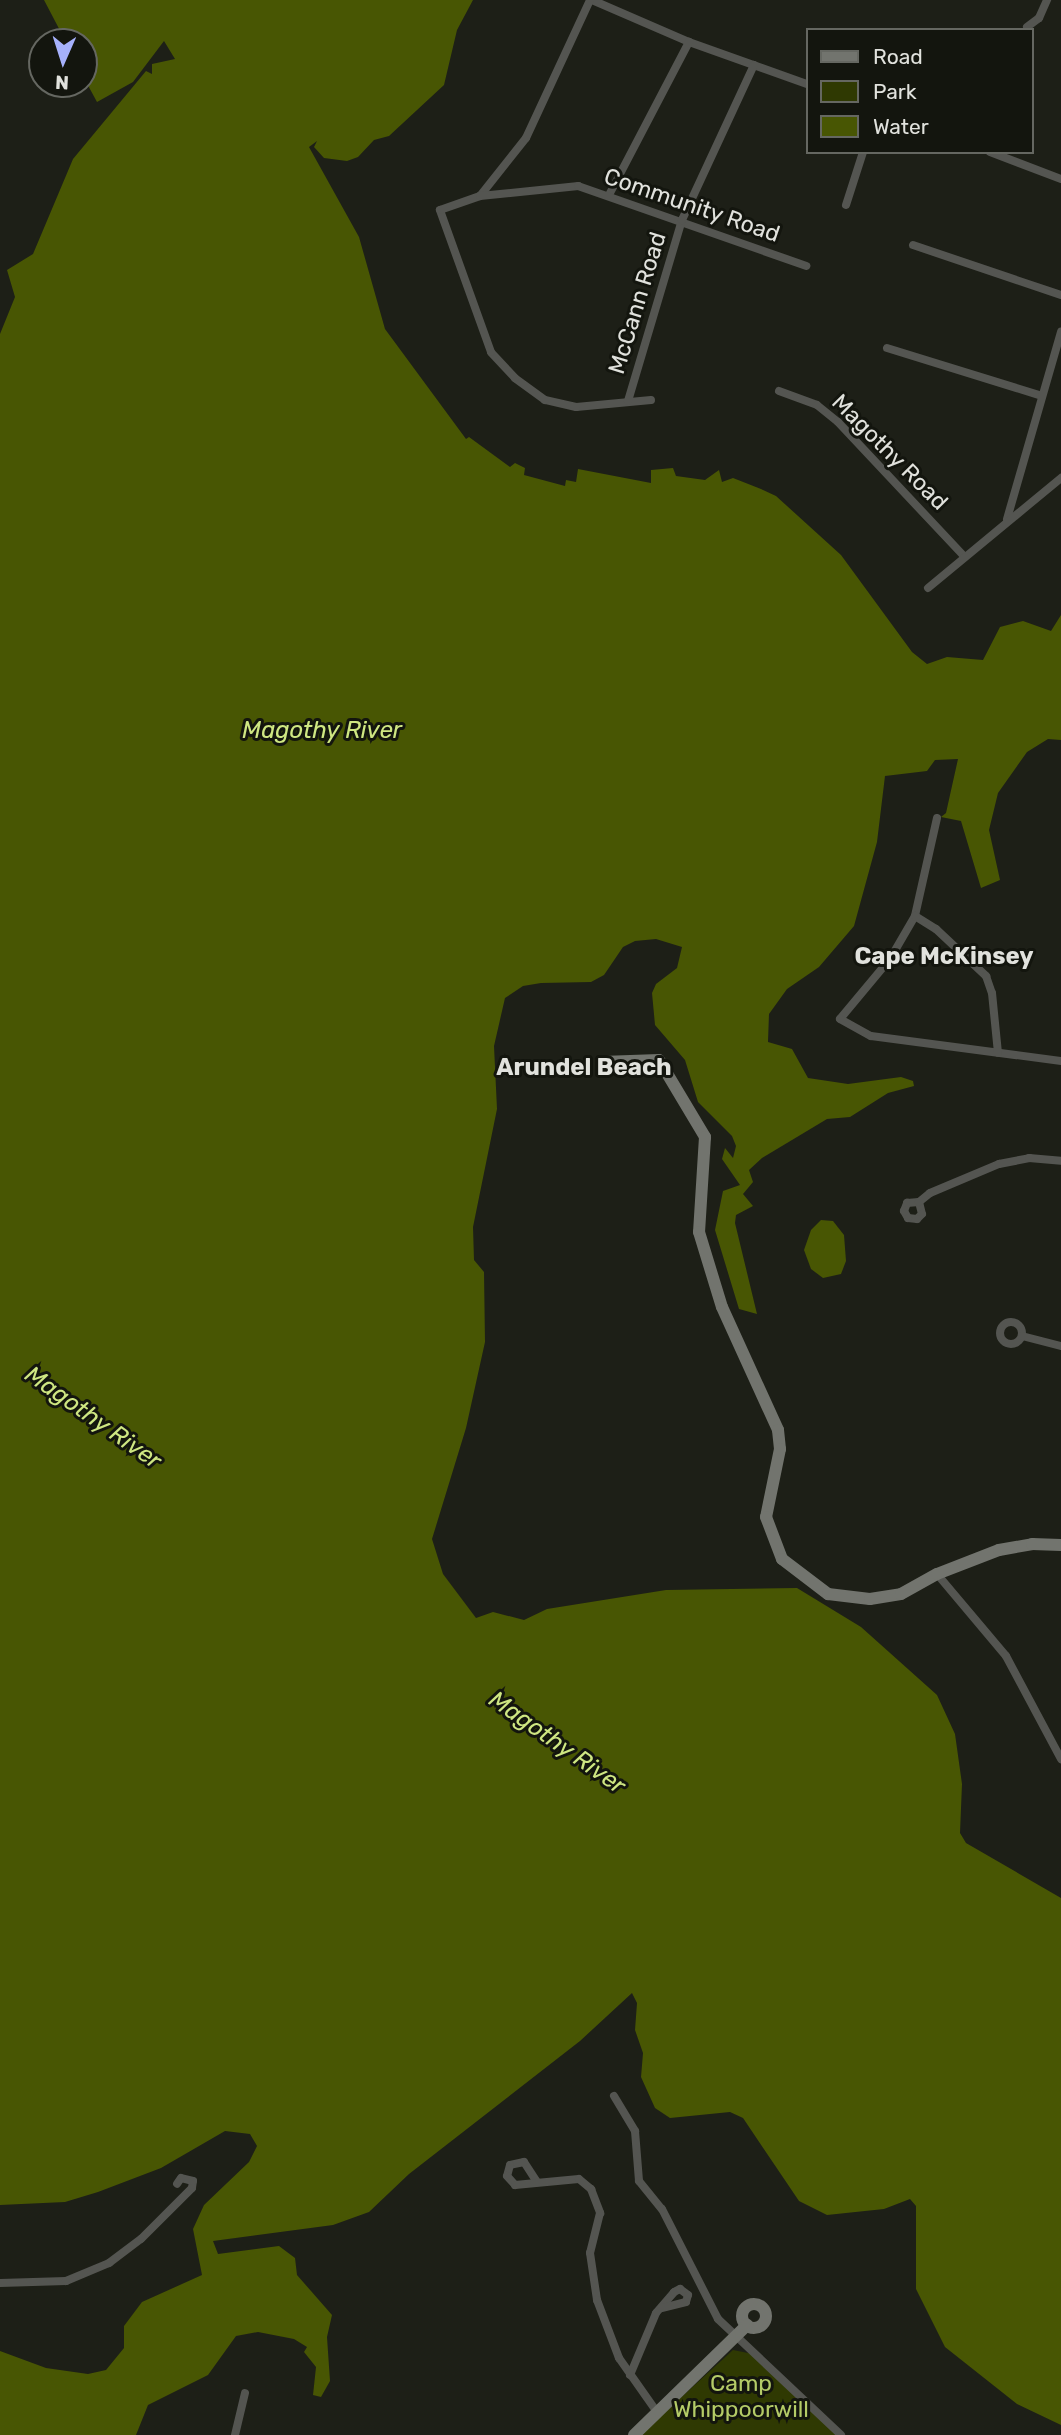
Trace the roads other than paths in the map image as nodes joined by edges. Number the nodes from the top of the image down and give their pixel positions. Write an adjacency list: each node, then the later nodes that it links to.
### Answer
1 (591, 0): 4 (street); 11 (street)
2 (1047, 0): 3 (street)
3 (1027, 27)
4 (689, 42): 5 (street); 10 (street)
5 (754, 65): 6 (street); 13 (street, McCann Road)
6 (806, 85)
7 (862, 154): 12 (street)
8 (995, 154): 9 (street)
9 (1061, 179)
10 (609, 195): 11 (street, Community Road); 13 (street, Community Road)
11 (480, 197): 22 (street, Community Road)
12 (846, 205)
13 (682, 220): 15 (street, Community Road); 22 (street, McCann Road)
14 (914, 245): 16 (street)
15 (806, 266)
16 (1061, 295)
17 (1061, 332): 20 (street)
18 (887, 348): 20 (street)
19 (779, 391): 25 (street, Magothy Road)
20 (1042, 396): 24 (street)
21 (651, 400): 22 (street)
22 (628, 401)
23 (1061, 478): 24 (street)
24 (1007, 519): 25 (street)
25 (964, 556): 26 (street)
26 (928, 589)
27 (937, 818): 28 (street)
28 (915, 916): 29 (street); 29 (street)
29 (998, 1054): 30 (street)
30 (1061, 1061)
31 (602, 1062): 37 (street)
32 (1061, 1161): 33 (street)
33 (919, 1202)
34 (1022, 1336): 35 (street)
35 (1061, 1346)
36 (1061, 1545): 37 (street)
37 (937, 1574): 38 (street)
38 (1061, 1759)
39 (614, 2095): 45 (street)
40 (537, 2182): 46 (street)
41 (177, 2184): 42 (street)
42 (0, 2283)
43 (662, 2308): 46 (street)
44 (747, 2325): 45 (street)
45 (734, 2338): 48 (street); 51 (street)
46 (630, 2375): 48 (street)
47 (245, 2393): 49 (street)
48 (657, 2412): 50 (street)
49 (235, 2435)
50 (634, 2435)
51 (841, 2435)

